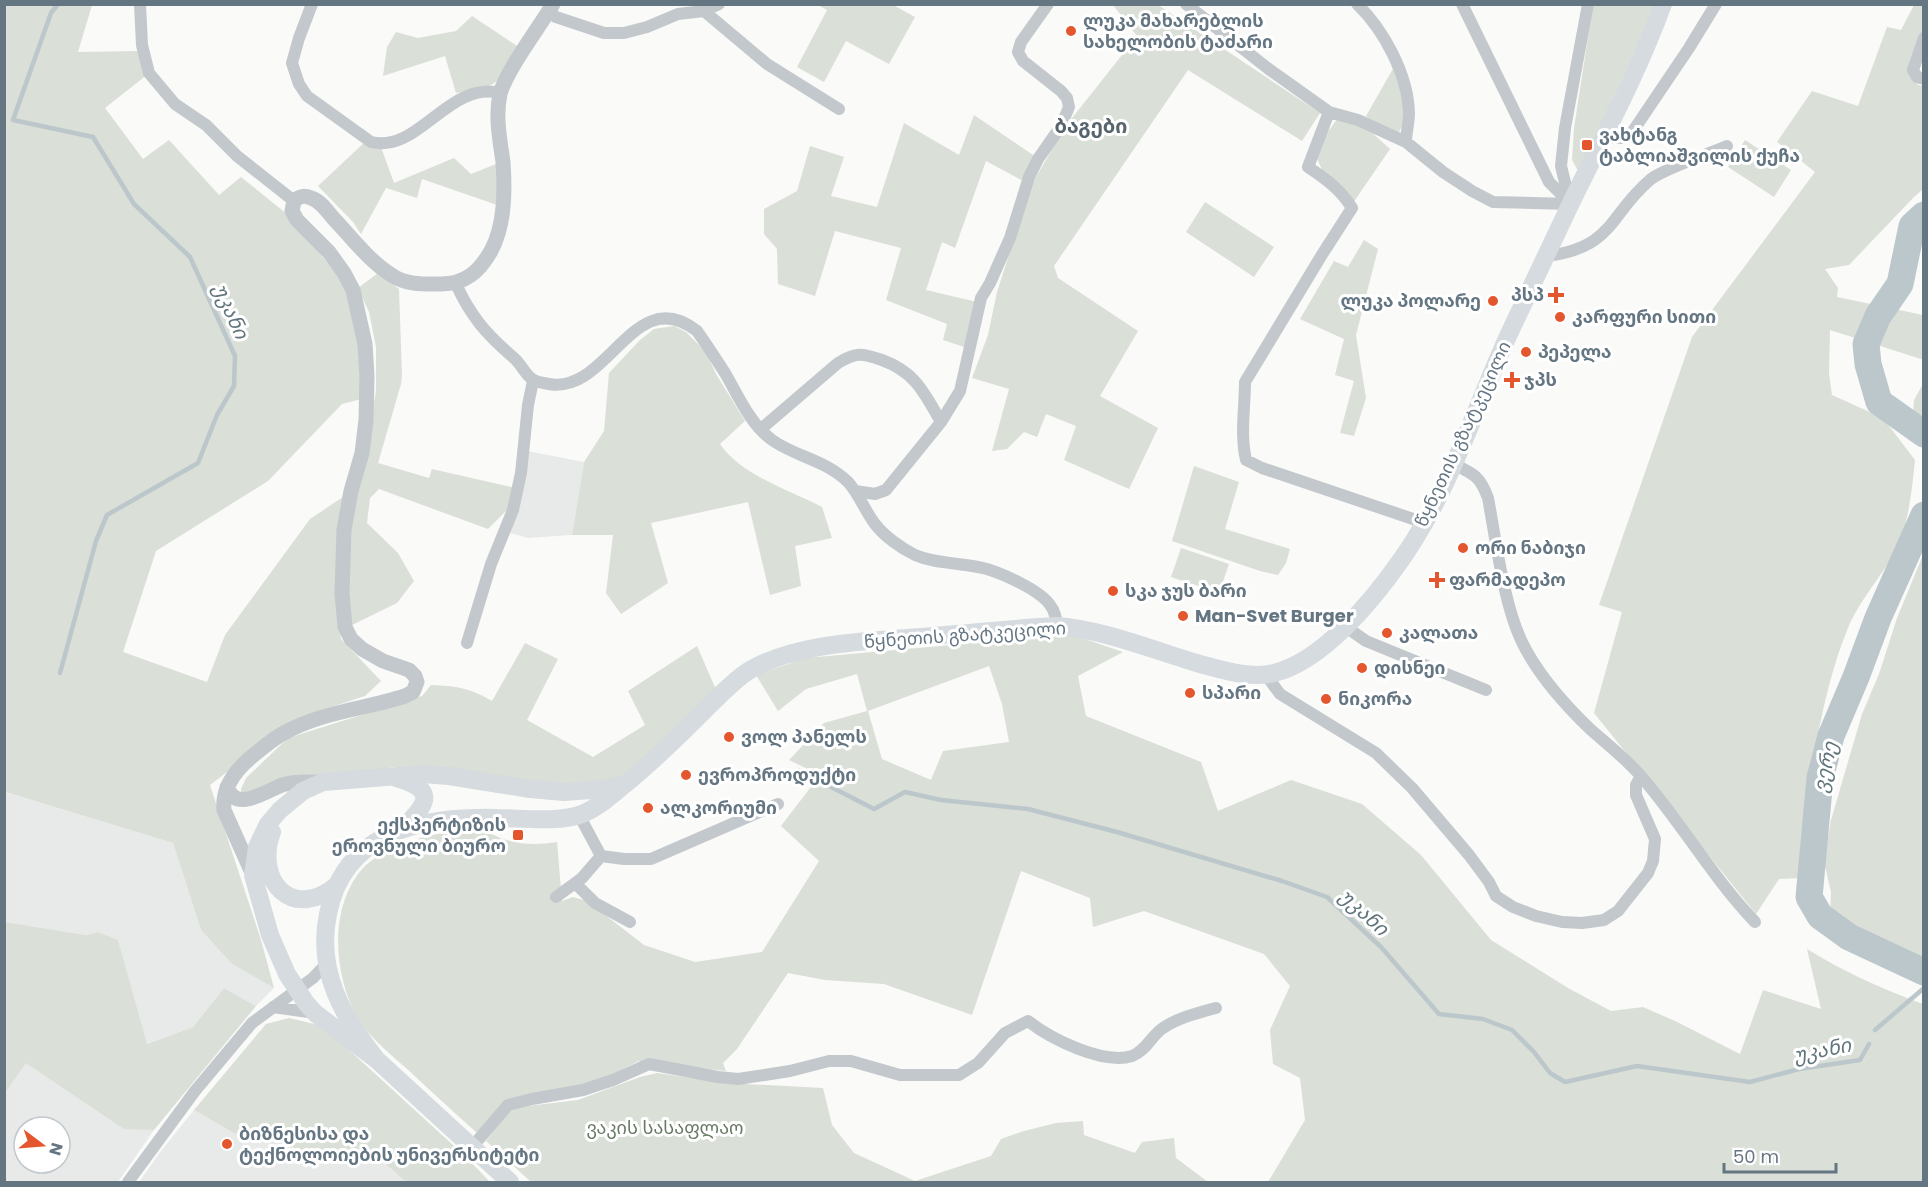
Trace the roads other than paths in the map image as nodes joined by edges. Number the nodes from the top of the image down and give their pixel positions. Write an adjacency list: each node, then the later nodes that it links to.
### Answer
1 (140, 4): 21 (street)
2 (312, 4): 15 (street)
3 (719, 4): 12 (street)
4 (1048, 4): 26 (street)
5 (1186, 4): 17 (street)
6 (1357, 4): 19 (street)
7 (1462, 4): 22 (street)
8 (1588, 4): 22 (street)
9 (1663, 4): 18 (main road, წყნეთის გზატკეცილი)
10 (1716, 4): 18 (street)
11 (551, 8): 12 (street); 15 (street)
12 (704, 11): 16 (street)
13 (1923, 38): 14 (street)
14 (1923, 79)
15 (501, 93): 24 (street)
16 (839, 109)
17 (1329, 112): 19 (street); 30 (street)
18 (1604, 138): 22 (main road, წყნეთის გზატკეცილი)
19 (1406, 142): 22 (street)
20 (1727, 146): 23 (street)
21 (294, 201): 24 (street); 40 (street)
22 (1570, 204): 23 (main road, წყნეთის გზატკეცილი)
23 (1547, 256): 28 (main road, წყნეთის გზატკეცილი)
24 (456, 284): 25 (street)
25 (533, 381): 27 (street); 33 (street)
26 (941, 422): 27 (street); 29 (street)
27 (761, 429): 29 (street)
28 (1453, 464): 30 (main road, წყნეთის გზატკეცილი); 36 (street)
29 (855, 491): 31 (street)
30 (1425, 523): 32 (main road, წყნეთის გზატკეცილი)
31 (1058, 626): 34 (main road, წყნეთის გზატკეცილი); 38 (main road, წყნეთის გზატკეცილი)
32 (1346, 627): 34 (main road, წყნეთის გზატკეცილი); 35 (street)
33 (467, 643)
34 (1266, 675): 36 (street)
35 (1486, 690)
36 (1641, 776): 51 (street)
37 (391, 777): 38 (main road, წყნეთის გზატკეცილი); 39 (main road, წყნეთის გზატკეცილი); 44 (main road)
38 (629, 781): 43 (main road, წყნეთის გზატკეცილი)
39 (323, 782): 40 (street); 42 (main road, წყნეთის გზატკეცილი)
40 (227, 787): 46 (street)
41 (778, 804): 45 (street)
42 (280, 810): 46 (main road, წყნეთის გზატკეცილი); 48 (main road)
43 (579, 815): 44 (main road, წყნეთის გზატკეცილი); 45 (street)
44 (404, 827): 48 (main road, წყნეთის გზატკეცილი)
45 (601, 856): 47 (street)
46 (253, 875): 53 (main road, წყნეთის გზატკეცილი)
47 (575, 883): 49 (street); 50 (street)
48 (338, 884): 52 (main road, წყნეთის გზატკეცილი)
49 (556, 897)
50 (630, 922)
51 (1755, 922)
52 (327, 963): 53 (street); 57 (main road, წყნეთის გზატკეცილი)
53 (296, 990): 54 (street); 56 (main road, წყნეთის გზატკეცილი)
54 (273, 1007): 56 (street); 59 (street)
55 (1216, 1008): 58 (street)
56 (315, 1013): 57 (main road, წყნეთის გზატკეცილი)
57 (377, 1060): 58 (main road)
58 (472, 1147): 60 (main road)
59 (128, 1182)
60 (510, 1182)

